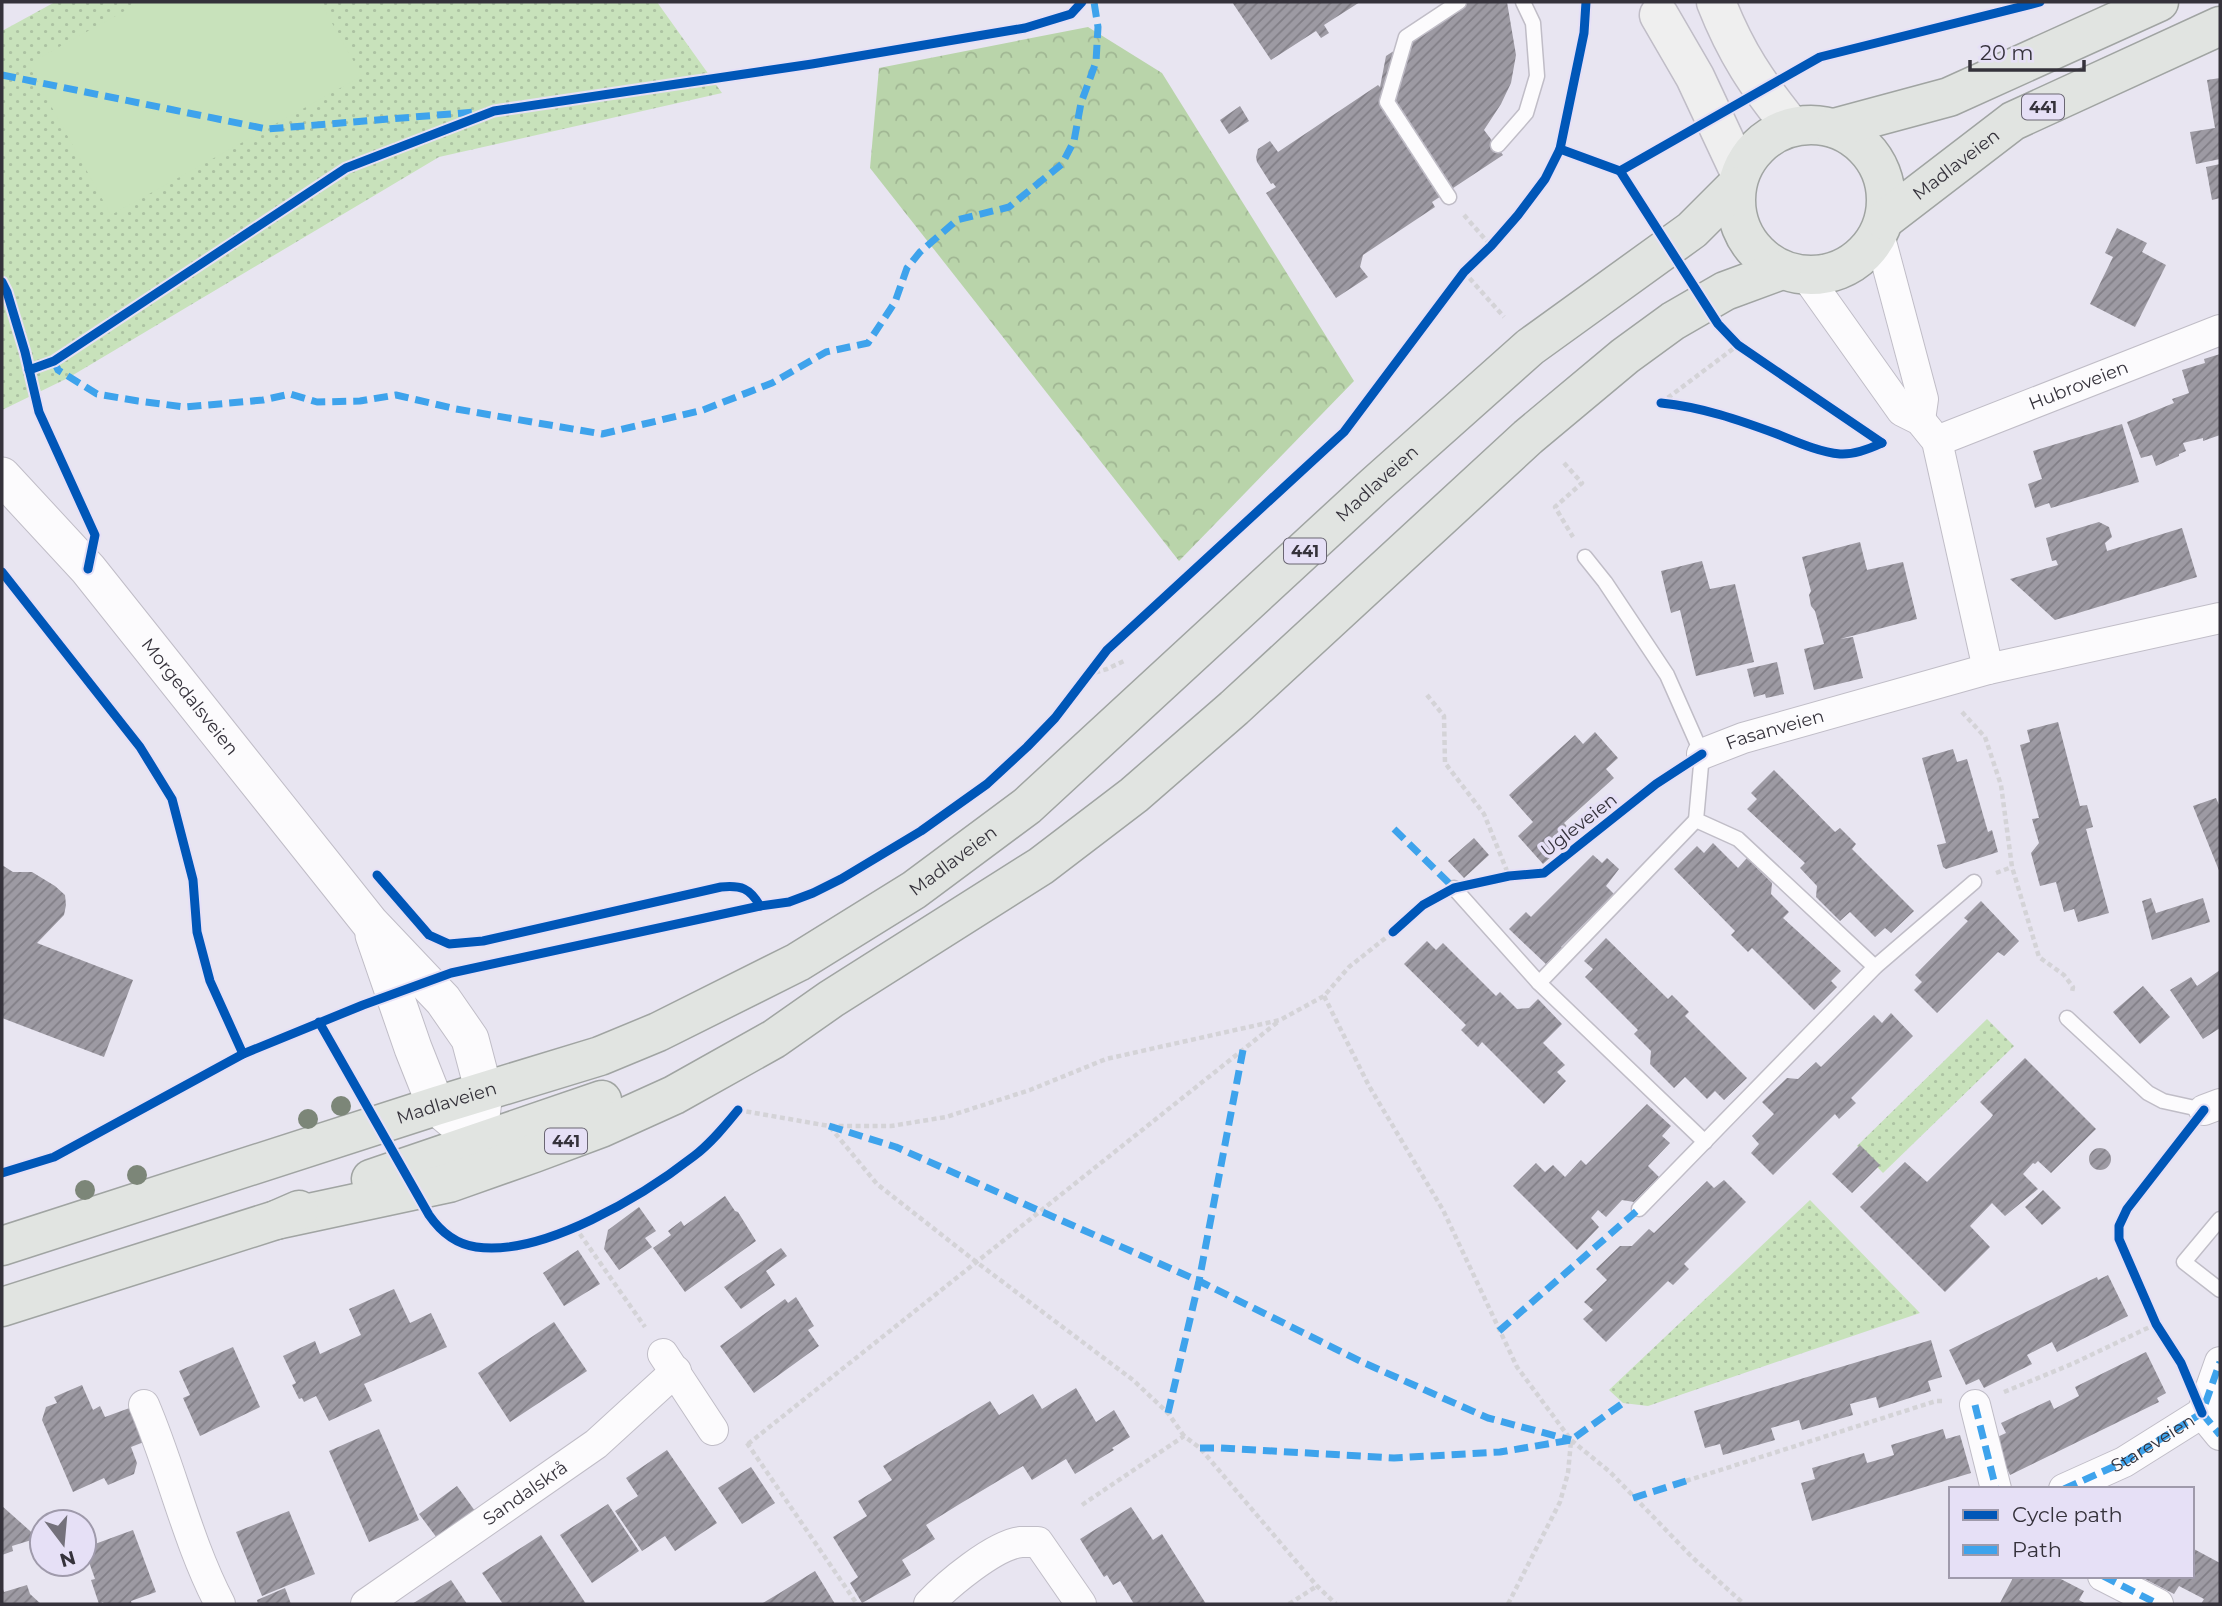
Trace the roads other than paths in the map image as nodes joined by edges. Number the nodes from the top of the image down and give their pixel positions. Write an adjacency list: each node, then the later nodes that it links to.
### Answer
1 (1459, 2): 12 (lane)
2 (1523, 2): 10 (lane)
3 (1708, 2): 6 (main road)
4 (1716, 2): 8 (main road)
5 (2160, 2): 9 (main road)
6 (1652, 9): 11 (main road)
7 (2220, 26): 13 (main road, Madlaveien / 441)
8 (1791, 126): 9 (main road); 11 (main road, 441)
9 (1834, 128): 13 (main road)
10 (1499, 145)
11 (1738, 180): 14 (main road); 30 (main road, Madlaveien / 441)
12 (1449, 197)
13 (1881, 227): 14 (main road, 441); 16 (street)
14 (1794, 273): 16 (street); 28 (main road, 441)
15 (2220, 330): 16 (street, Hubroveien)
16 (1929, 431): 20 (street)
17 (2, 477): 25 (street, Morgedalsveien)
18 (1585, 557): 21 (lane, Fasanveien)
19 (2220, 618): 20 (street, Fasanveien)
20 (1989, 669): 21 (street, Fasanveien)
21 (1702, 754): 22 (lane)
22 (1696, 820): 26 (lane); 27 (lane)
23 (1974, 881): 26 (lane)
24 (1454, 888): 27 (lane)
25 (370, 923): 30 (street, Morgedalsveien); 31 (street, Morgedalsveien)
26 (1875, 967): 34 (lane)
27 (1539, 983): 34 (lane)
28 (831, 999): 33 (main road, 441); 37 (main road, 441)
29 (2067, 1018): 32 (lane)
30 (484, 1092): 31 (main road, Madlaveien / 441); 33 (street, Morgedalsveien)
31 (436, 1106): 33 (street, Morgedalsveien); 38 (main road, Madlaveien / 441)
32 (2212, 1107)
33 (478, 1141): 37 (main road, 441)
34 (1705, 1142): 35 (lane)
35 (1639, 1209)
36 (2220, 1219): 39 (lane)
37 (276, 1220): 40 (main road, 441)
38 (2, 1247)
39 (2220, 1290)
40 (2, 1307)
41 (2220, 1362): 44 (street, Stareveien)
42 (144, 1405): 49 (street)
43 (1975, 1405): 46 (street)
44 (2211, 1424): 47 (street, Stareveien)
45 (713, 1430): 50 (street, Sandalskrå)
46 (1996, 1487)
47 (2068, 1487)
48 (2107, 1578): 53 (street)
49 (220, 1604)
50 (366, 1604)
51 (929, 1604): 52 (street)
52 (1080, 1604)
53 (2158, 1604)

